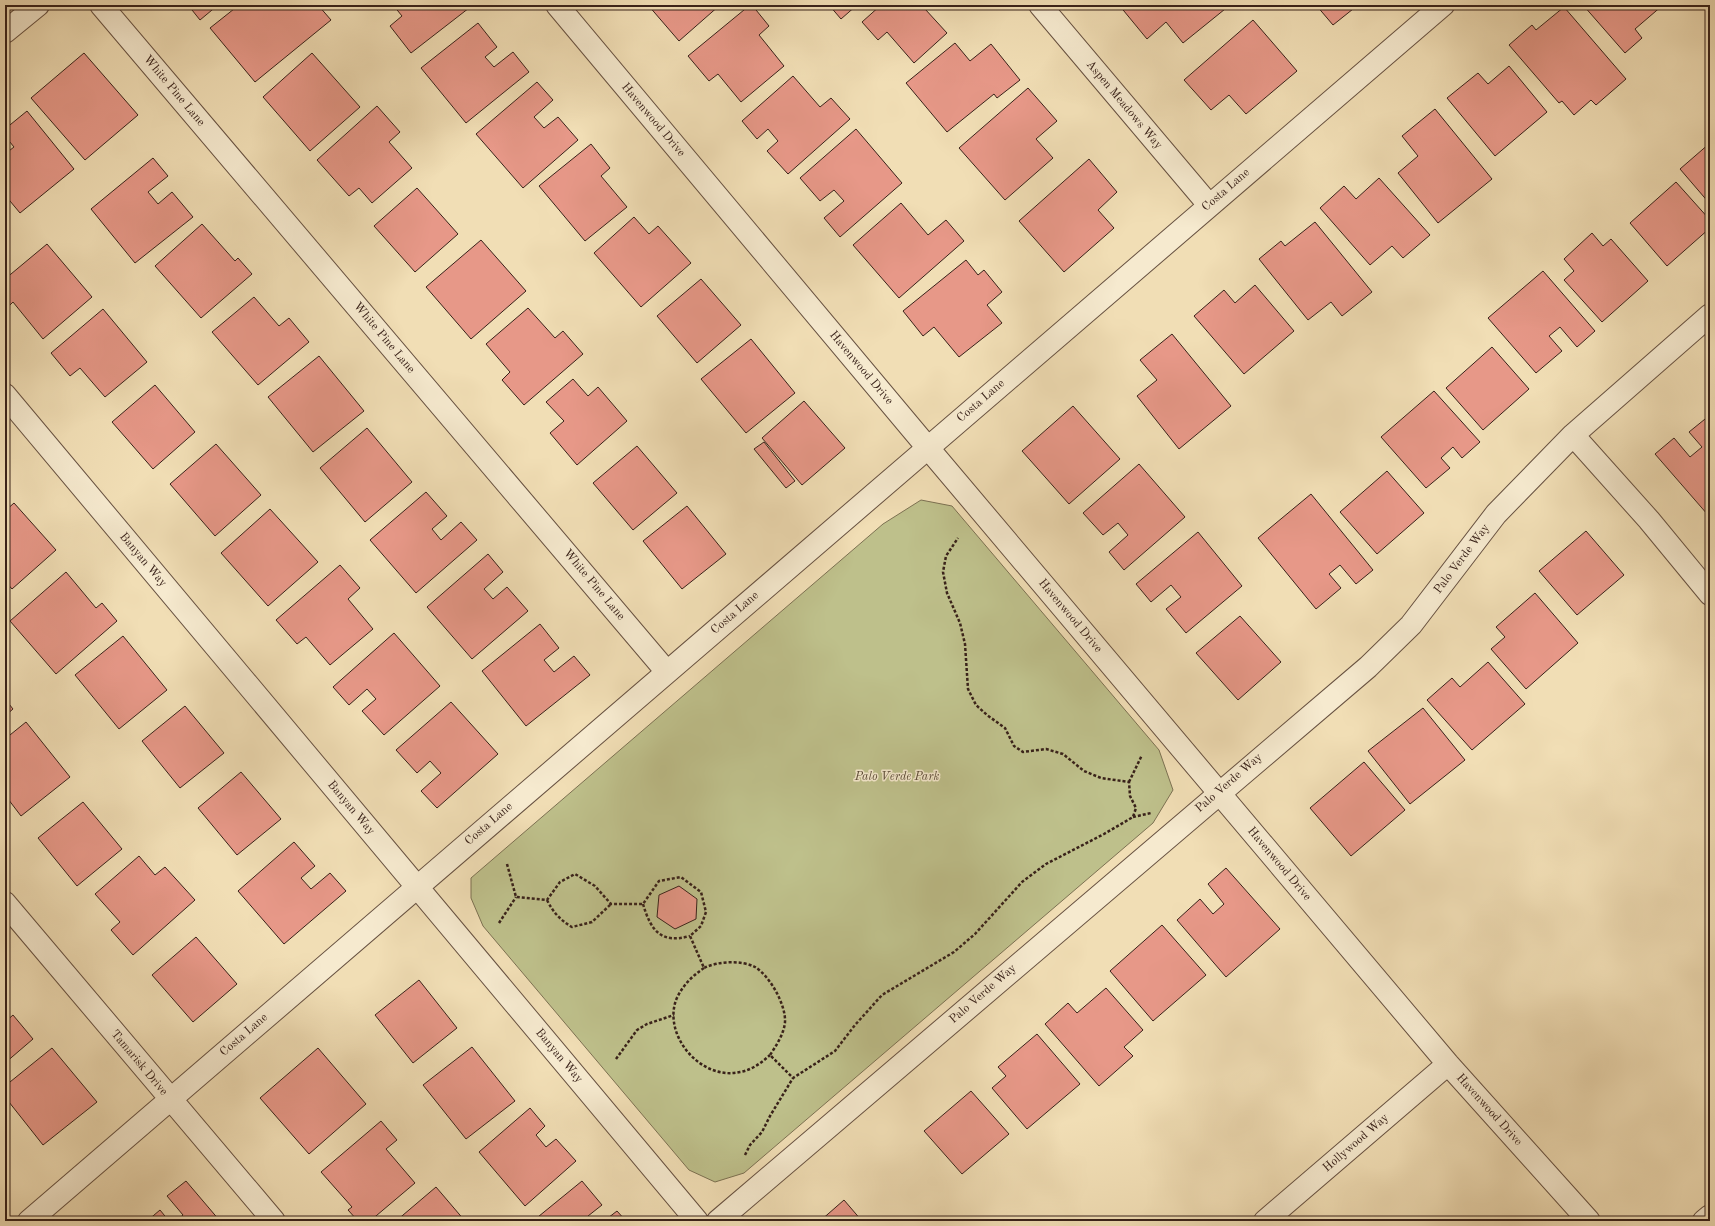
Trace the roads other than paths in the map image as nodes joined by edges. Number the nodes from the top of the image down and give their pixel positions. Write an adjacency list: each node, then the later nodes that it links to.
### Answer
1 (38, 5): 6 (street)
2 (101, 5): 13 (street, White Pine Lane)
3 (557, 5): 11 (street, Havenwood Drive)
4 (1040, 5): 7 (street, Aspen Meadows Way)
5 (1443, 5): 7 (street, Costa Lane)
6 (5, 32)
7 (1209, 205): 11 (street, Costa Lane)
8 (1710, 315): 10 (street, Palo Verde Way)
9 (5, 395): 15 (street, Banyan Way)
10 (1573, 435): 12 (street); 14 (street, Palo Verde Way)
11 (928, 448): 13 (street, Costa Lane); 14 (street, Havenwood Drive)
12 (1710, 594)
13 (667, 672): 15 (street, Costa Lane)
14 (1219, 792): 17 (street, Havenwood Drive); 23 (street, Palo Verde Way)
15 (416, 886): 18 (street, Costa Lane); 22 (street, Banyan Way)
16 (5, 903): 18 (street, Tamarisk Drive)
17 (1448, 1064): 24 (street, Hollywood Way); 25 (street, Havenwood Drive)
18 (169, 1099): 20 (street, Costa Lane); 21 (street, Tamarisk Drive)
19 (1710, 1216): 26 (street)
20 (29, 1221)
21 (274, 1221)
22 (697, 1221)
23 (718, 1221)
24 (1265, 1221)
25 (1589, 1221)
26 (1704, 1221)

